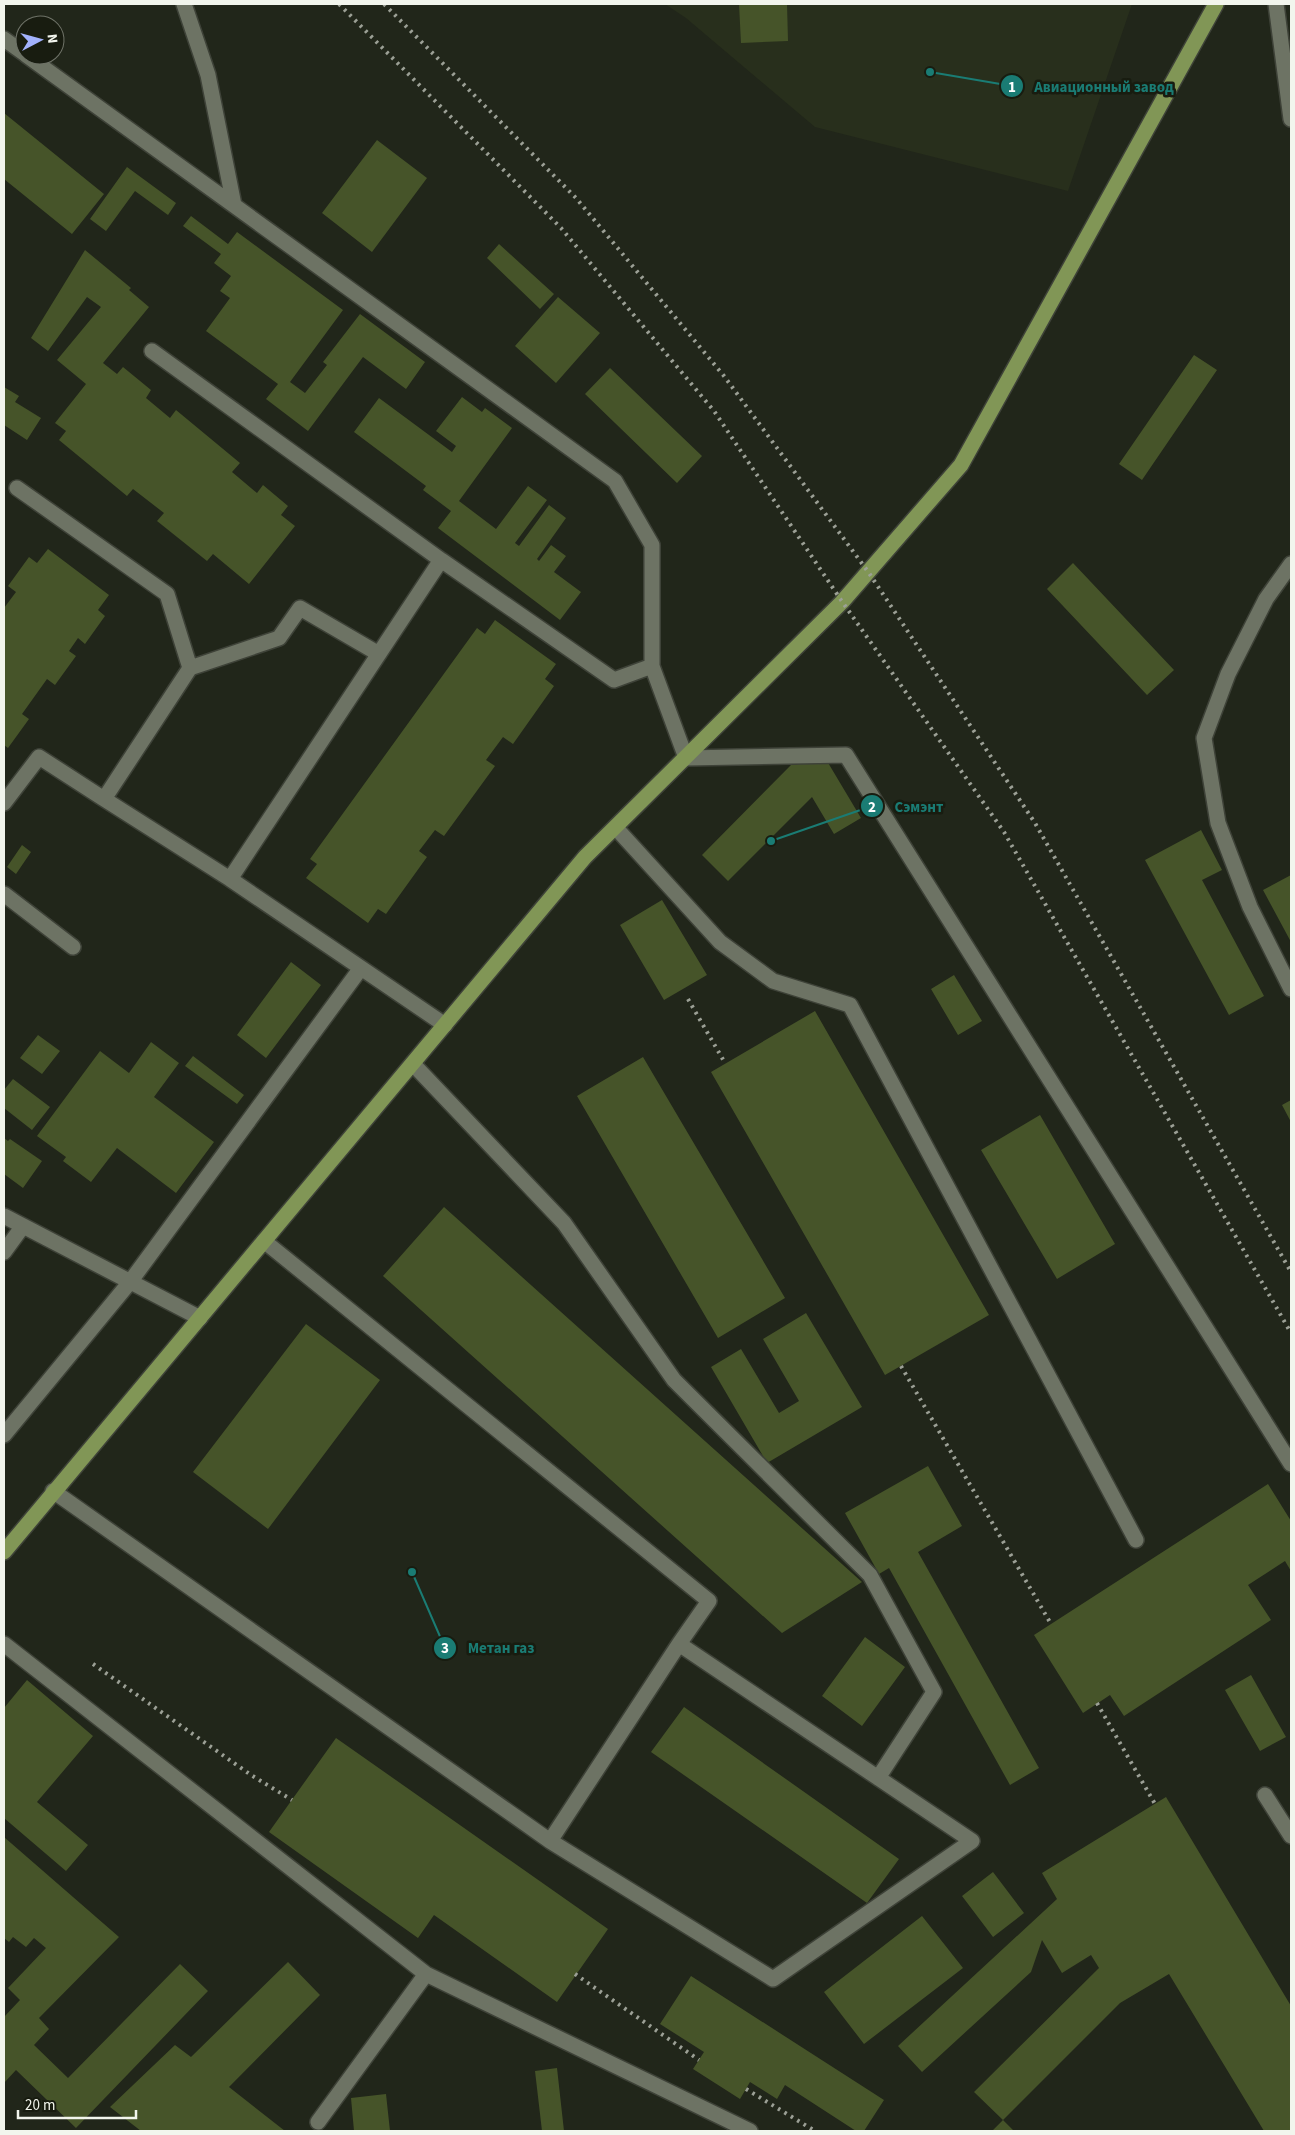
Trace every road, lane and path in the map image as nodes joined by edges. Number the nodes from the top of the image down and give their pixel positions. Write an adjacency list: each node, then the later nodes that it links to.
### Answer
1 (184, 4): 8 (street)
2 (1216, 4): 16 (main road)
3 (1276, 4): 7 (street)
4 (4, 39): 5 (street)
5 (15, 47)
6 (40, 65): 8 (street)
7 (1291, 119)
8 (234, 205): 14 (street)
9 (152, 351): 11 (street)
10 (17, 488): 15 (street)
11 (441, 560): 13 (street); 14 (street)
12 (1291, 564): 24 (street)
13 (379, 654): 15 (street); 20 (street)
14 (652, 666): 16 (street)
15 (190, 668): 17 (street)
16 (686, 758): 19 (main road); 34 (street)
17 (104, 799): 18 (street); 20 (street)
18 (4, 803)
19 (616, 828): 25 (main road); 36 (street)
20 (230, 879): 23 (street)
21 (4, 894): 22 (street)
22 (73, 947)
23 (361, 968): 25 (street); 31 (street)
24 (1291, 989)
25 (446, 1025): 26 (main road)
26 (413, 1064): 29 (main road); 40 (street)
27 (4, 1216): 28 (street)
28 (23, 1226): 30 (street); 31 (street)
29 (264, 1241): 32 (main road); 39 (street)
30 (4, 1252)
31 (130, 1282): 32 (street); 33 (street)
32 (200, 1318): 35 (main road)
33 (4, 1435)
34 (1291, 1464)
35 (53, 1491): 37 (main road); 43 (street)
36 (1136, 1540)
37 (4, 1552)
38 (4, 1644): 44 (street)
39 (680, 1644): 40 (street); 43 (street)
40 (878, 1778): 43 (street)
41 (1265, 1795): 42 (street)
42 (1291, 1836)
43 (550, 1841)
44 (426, 1974): 45 (street); 46 (street)
45 (318, 2122)
46 (750, 2131)

